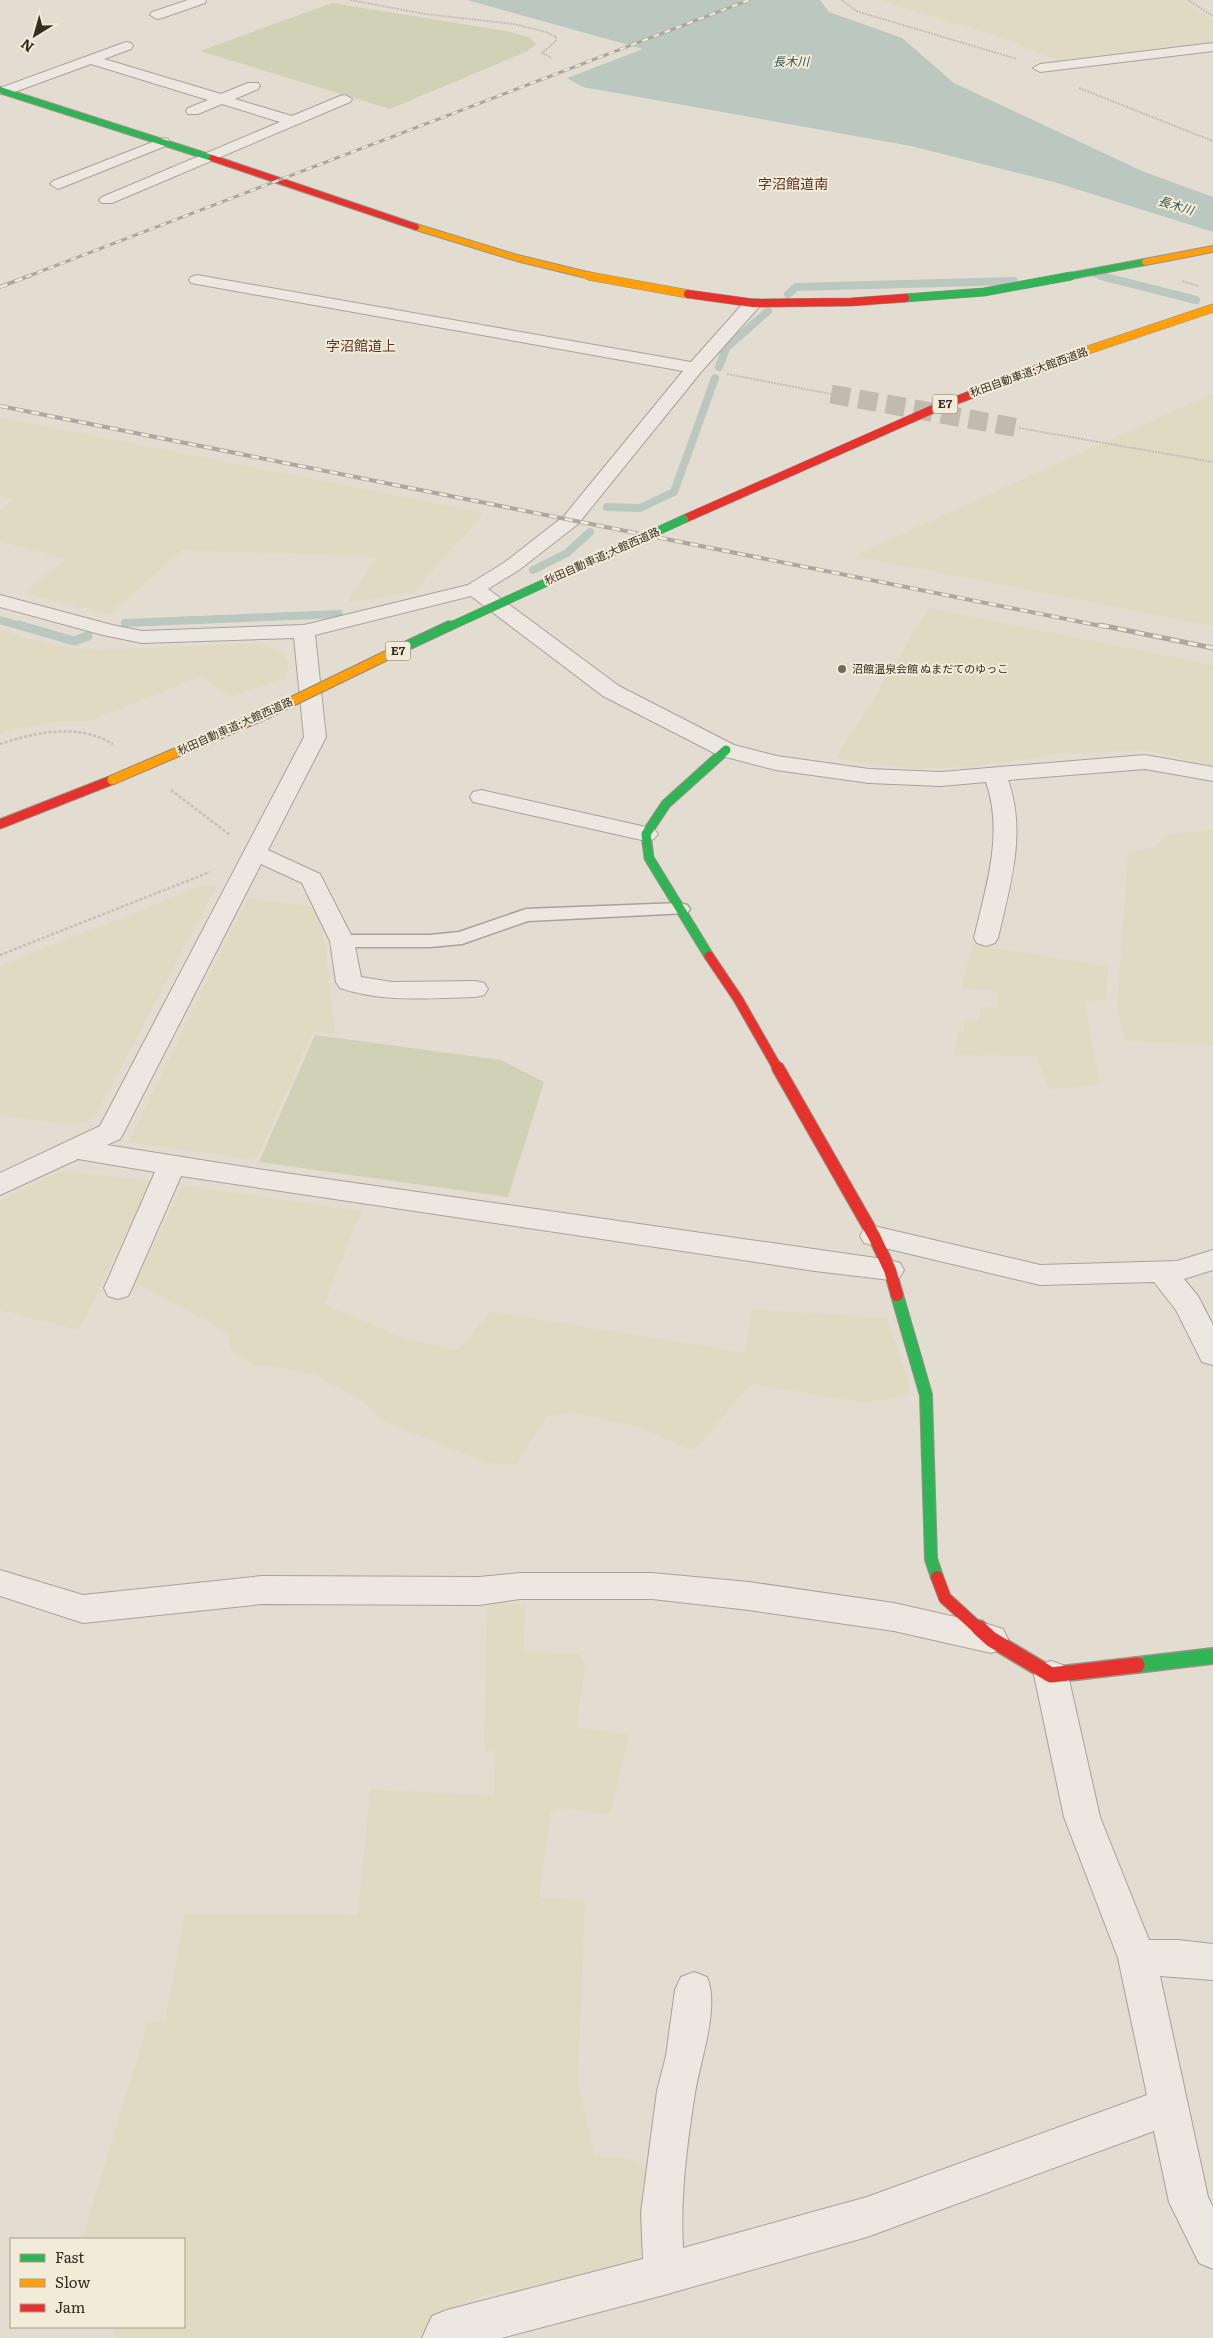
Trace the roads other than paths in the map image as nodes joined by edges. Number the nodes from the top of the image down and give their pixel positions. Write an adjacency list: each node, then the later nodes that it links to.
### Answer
1 (200, 0): 2 (street)
2 (157, 16)
3 (126, 46): 5 (street)
4 (1213, 47): 6 (street)
5 (91, 59): 8 (street); 11 (street)
6 (1040, 68)
7 (175, 71): 8 (street)
8 (157, 78): 10 (street); 12 (street)
9 (253, 86): 12 (street)
10 (133, 87)
11 (2, 90): 16 (main road)
12 (223, 99): 14 (street); 15 (street)
13 (345, 99): 15 (street)
14 (193, 111)
15 (293, 121): 17 (street)
16 (163, 142): 17 (main road); 18 (street)
17 (210, 157): 19 (street); 22 (main road)
18 (58, 184)
19 (107, 200)
20 (1213, 249): 22 (main road)
21 (197, 280): 24 (street)
22 (753, 303): 24 (street)
23 (1213, 308): 32 (main road, 秋田自動車道;大館西道路 / E7, bridge)
24 (694, 368): 25 (street)
25 (475, 589): 27 (street); 28 (street)
26 (0, 601): 27 (street)
27 (304, 630): 34 (street)
28 (726, 750): 29 (street); 33 (main road)
29 (994, 773): 30 (street); 36 (street)
30 (1213, 774)
31 (480, 797): 33 (street)
32 (0, 824)
33 (646, 834): 35 (main road)
34 (254, 853): 37 (street); 39 (street)
35 (680, 909): 37 (lane); 42 (main road)
36 (986, 938)
37 (342, 941): 38 (street)
38 (475, 989)
39 (76, 1149): 40 (street); 41 (street)
40 (172, 1165): 44 (street); 46 (street)
41 (0, 1185)
42 (874, 1236): 44 (main road); 45 (street)
43 (1213, 1260): 45 (street)
44 (890, 1270): 49 (main road)
45 (1161, 1271): 47 (street)
46 (118, 1288)
47 (1213, 1354)
48 (0, 1583): 49 (street)
49 (991, 1639): 51 (main road)
50 (1213, 1656): 51 (main road)
51 (1051, 1675): 52 (street)
52 (1137, 1958): 53 (street); 55 (street)
53 (1213, 1962)
54 (694, 1990): 57 (street)
55 (1168, 2107): 56 (street); 57 (street)
56 (1213, 2249)
57 (664, 2274): 58 (street)
58 (443, 2338)

